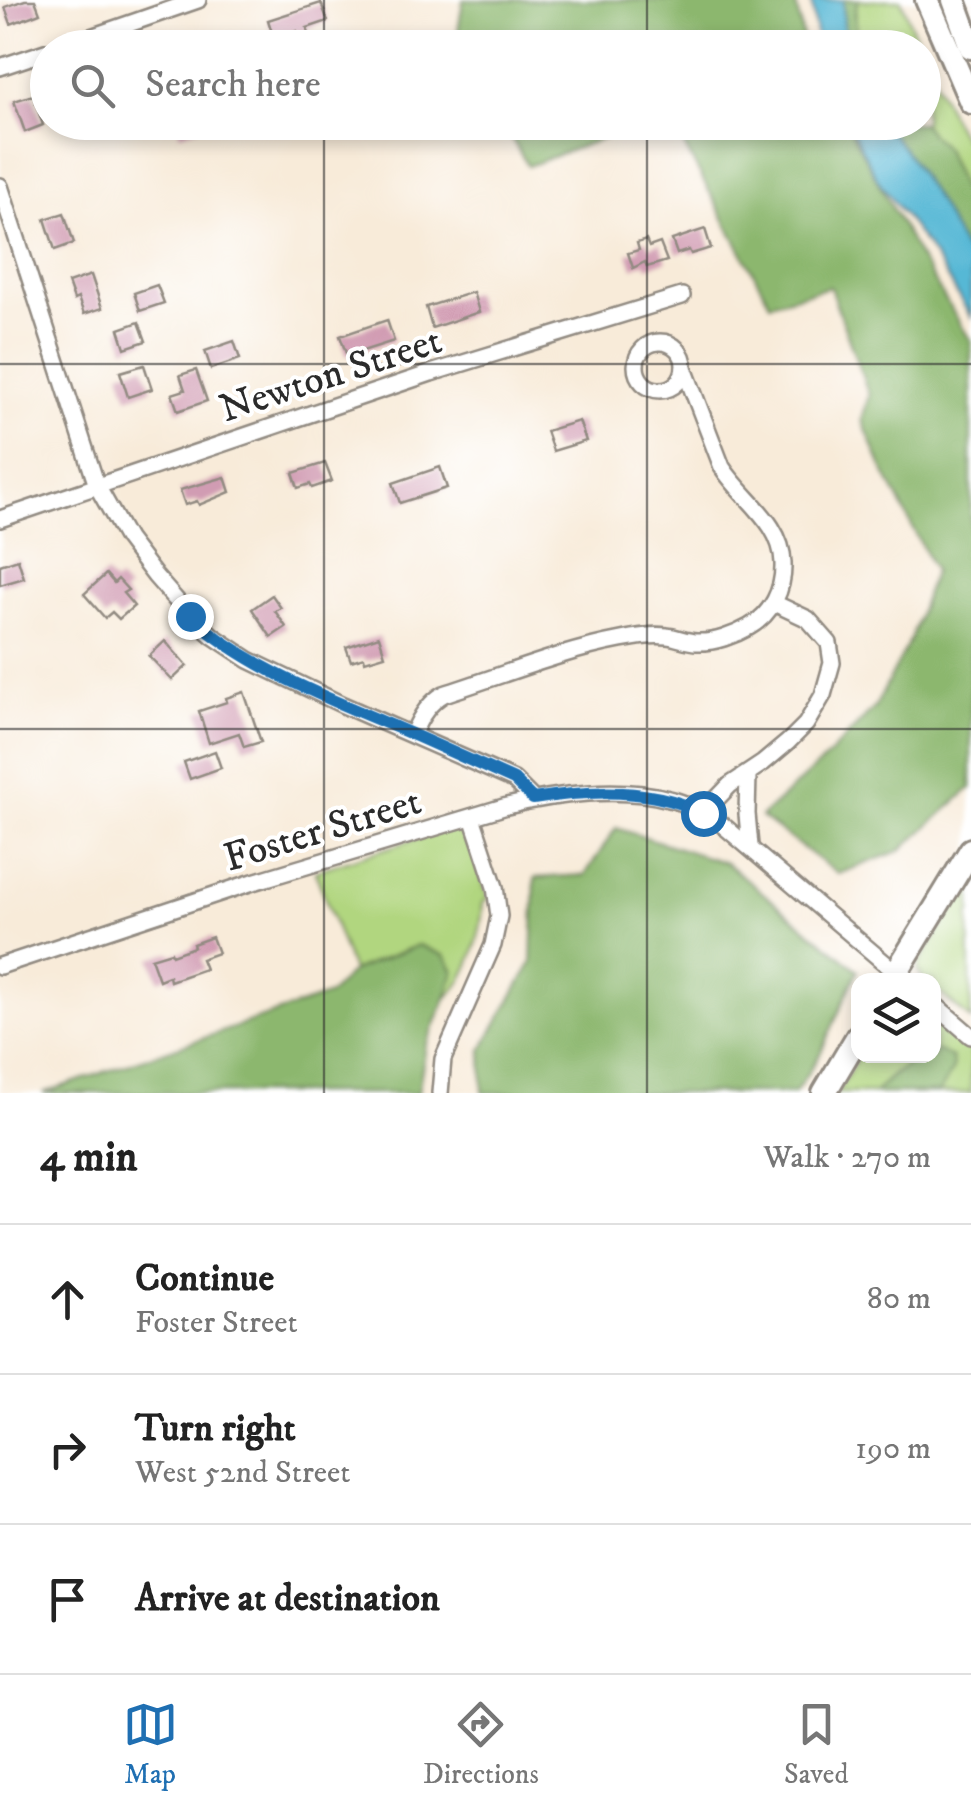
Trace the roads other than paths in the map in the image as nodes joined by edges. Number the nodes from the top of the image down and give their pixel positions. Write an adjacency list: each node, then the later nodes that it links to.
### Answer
1 (198, 0): 4 (street)
2 (927, 0): 5 (highway)
3 (954, 0): 7 (highway)
4 (111, 30)
5 (940, 30)
6 (941, 32): 10 (highway)
7 (971, 46)
8 (30, 57): 9 (street)
9 (0, 67)
10 (971, 102)
11 (0, 186): 14 (street)
12 (682, 296): 14 (street, Newton Street)
13 (684, 368): 16 (street)
14 (97, 486): 15 (street, Newton Street); 17 (street)
15 (0, 519)
16 (774, 602): 17 (street); 18 (street)
17 (413, 734): 19 (street)
18 (748, 775): 20 (street); 22 (street)
19 (533, 799): 20 (street, Foster Street); 21 (street, Foster Street)
20 (703, 813): 22 (street, Foster Street)
21 (472, 817): 24 (street, Foster Street); 30 (street)
22 (750, 846): 25 (street, Foster Street)
23 (971, 850): 26 (highway)
24 (0, 966)
25 (892, 973)
26 (901, 973)
27 (941, 1010): 28 (street)
28 (971, 1036)
29 (851, 1048): 31 (highway)
30 (440, 1093)
31 (824, 1093)

